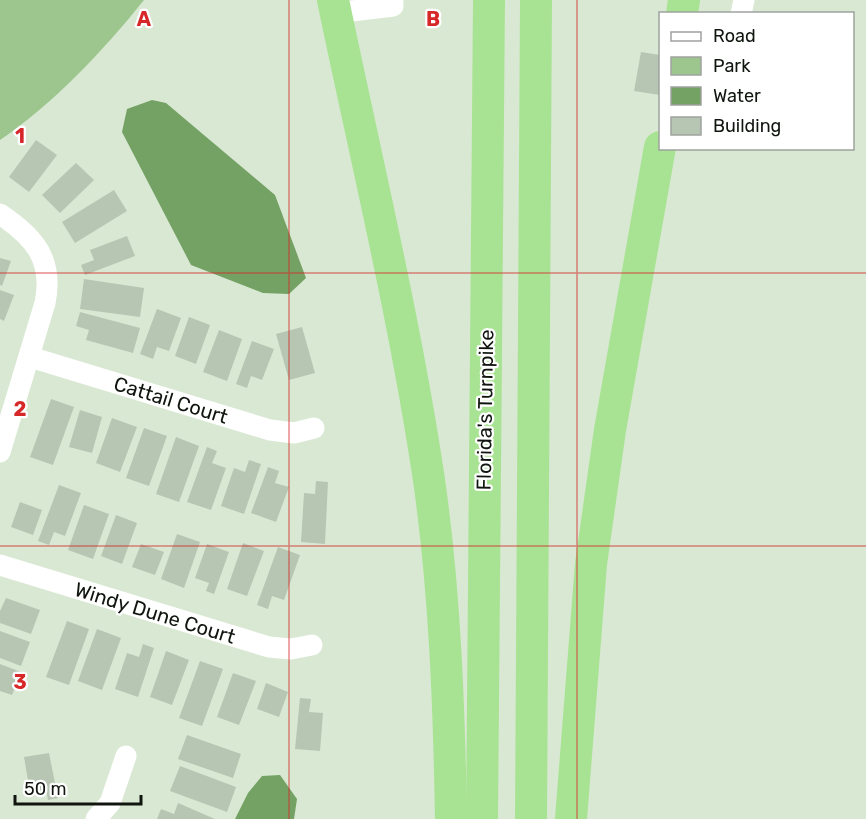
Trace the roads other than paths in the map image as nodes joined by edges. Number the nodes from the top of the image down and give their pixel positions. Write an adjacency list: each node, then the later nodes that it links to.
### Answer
1 (393, 0): 4 (street)
2 (489, 0): 15 (highway, Florida's Turnpike)
3 (536, 0): 16 (highway)
4 (334, 6): 14 (highway)
5 (659, 150): 17 (highway)
6 (0, 213): 7 (street)
7 (30, 357): 8 (street, Cattail Court); 9 (street)
8 (314, 428)
9 (0, 453)
10 (0, 566): 11 (street, Windy Dune Court)
11 (312, 645)
12 (126, 756): 13 (street)
13 (96, 819)
14 (451, 819)
15 (482, 819)
16 (531, 819)
17 (571, 819)

